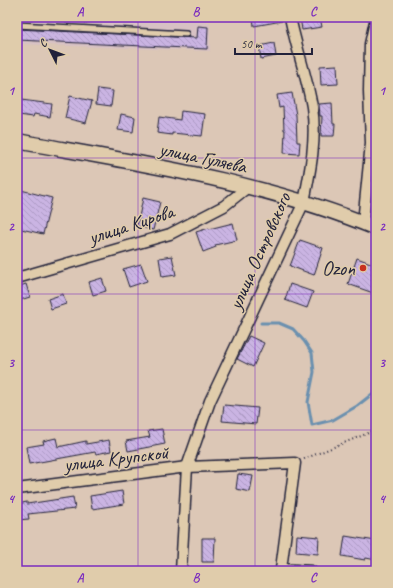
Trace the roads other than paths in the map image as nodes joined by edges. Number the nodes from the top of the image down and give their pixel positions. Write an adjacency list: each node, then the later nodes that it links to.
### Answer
1 (290, 17): 7 (street, улица Островского)
2 (376, 17): 8 (street)
3 (17, 25): 4 (lane)
4 (186, 34)
5 (17, 141): 6 (main road, улица Гуляева)
6 (248, 187): 7 (main road, улица Гуляева); 9 (street, улица Кирова)
7 (304, 202): 8 (main road, улица Гуляева); 10 (street, улица Островского)
8 (370, 225)
9 (17, 278)
10 (187, 467): 11 (street, улица Крупской); 12 (street, улица Крупской); 13 (street)
11 (17, 489)
12 (181, 571)
13 (311, 571)

